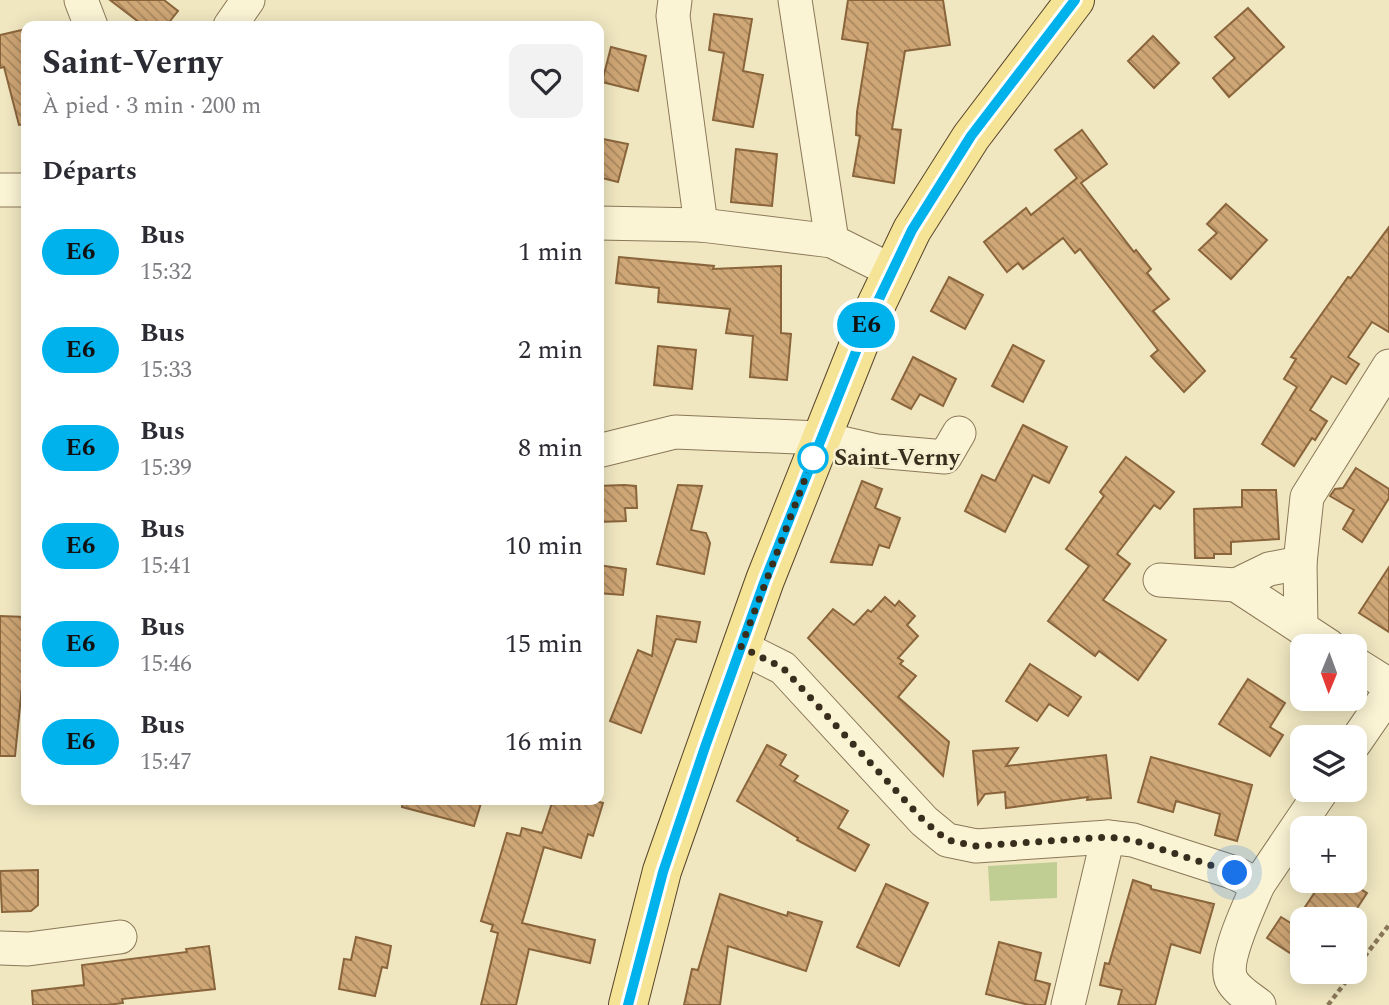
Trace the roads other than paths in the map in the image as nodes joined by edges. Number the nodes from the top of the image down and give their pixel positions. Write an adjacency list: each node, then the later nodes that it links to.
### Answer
1 (81, 0): 6 (street)
2 (248, 0): 7 (street)
3 (675, 0): 11 (street)
4 (795, 0): 12 (street)
5 (1075, 0): 13 (main road)
6 (89, 21)
7 (233, 21)
8 (0, 190): 9 (street)
9 (21, 190)
10 (604, 223): 11 (street)
11 (701, 225): 12 (street)
12 (832, 241): 13 (street)
13 (892, 271): 16 (main road)
14 (1389, 366): 18 (street)
15 (959, 433): 16 (street)
16 (820, 438): 17 (street); 23 (main road)
17 (604, 450)
18 (1300, 563): 20 (street); 21 (street)
19 (1160, 580): 20 (street)
20 (1236, 585): 21 (street)
21 (1301, 627): 22 (street)
22 (1311, 634)
23 (741, 647): 29 (street); 33 (main road)
24 (1367, 671): 25 (street)
25 (1389, 685)
26 (1389, 693): 27 (street)
27 (1367, 725)
28 (1314, 802): 30 (street)
29 (1108, 837): 30 (street); 34 (street)
30 (1258, 884): 35 (street)
31 (120, 937): 32 (street)
32 (0, 948)
33 (628, 1005)
34 (1068, 1005)
35 (1259, 1005)

